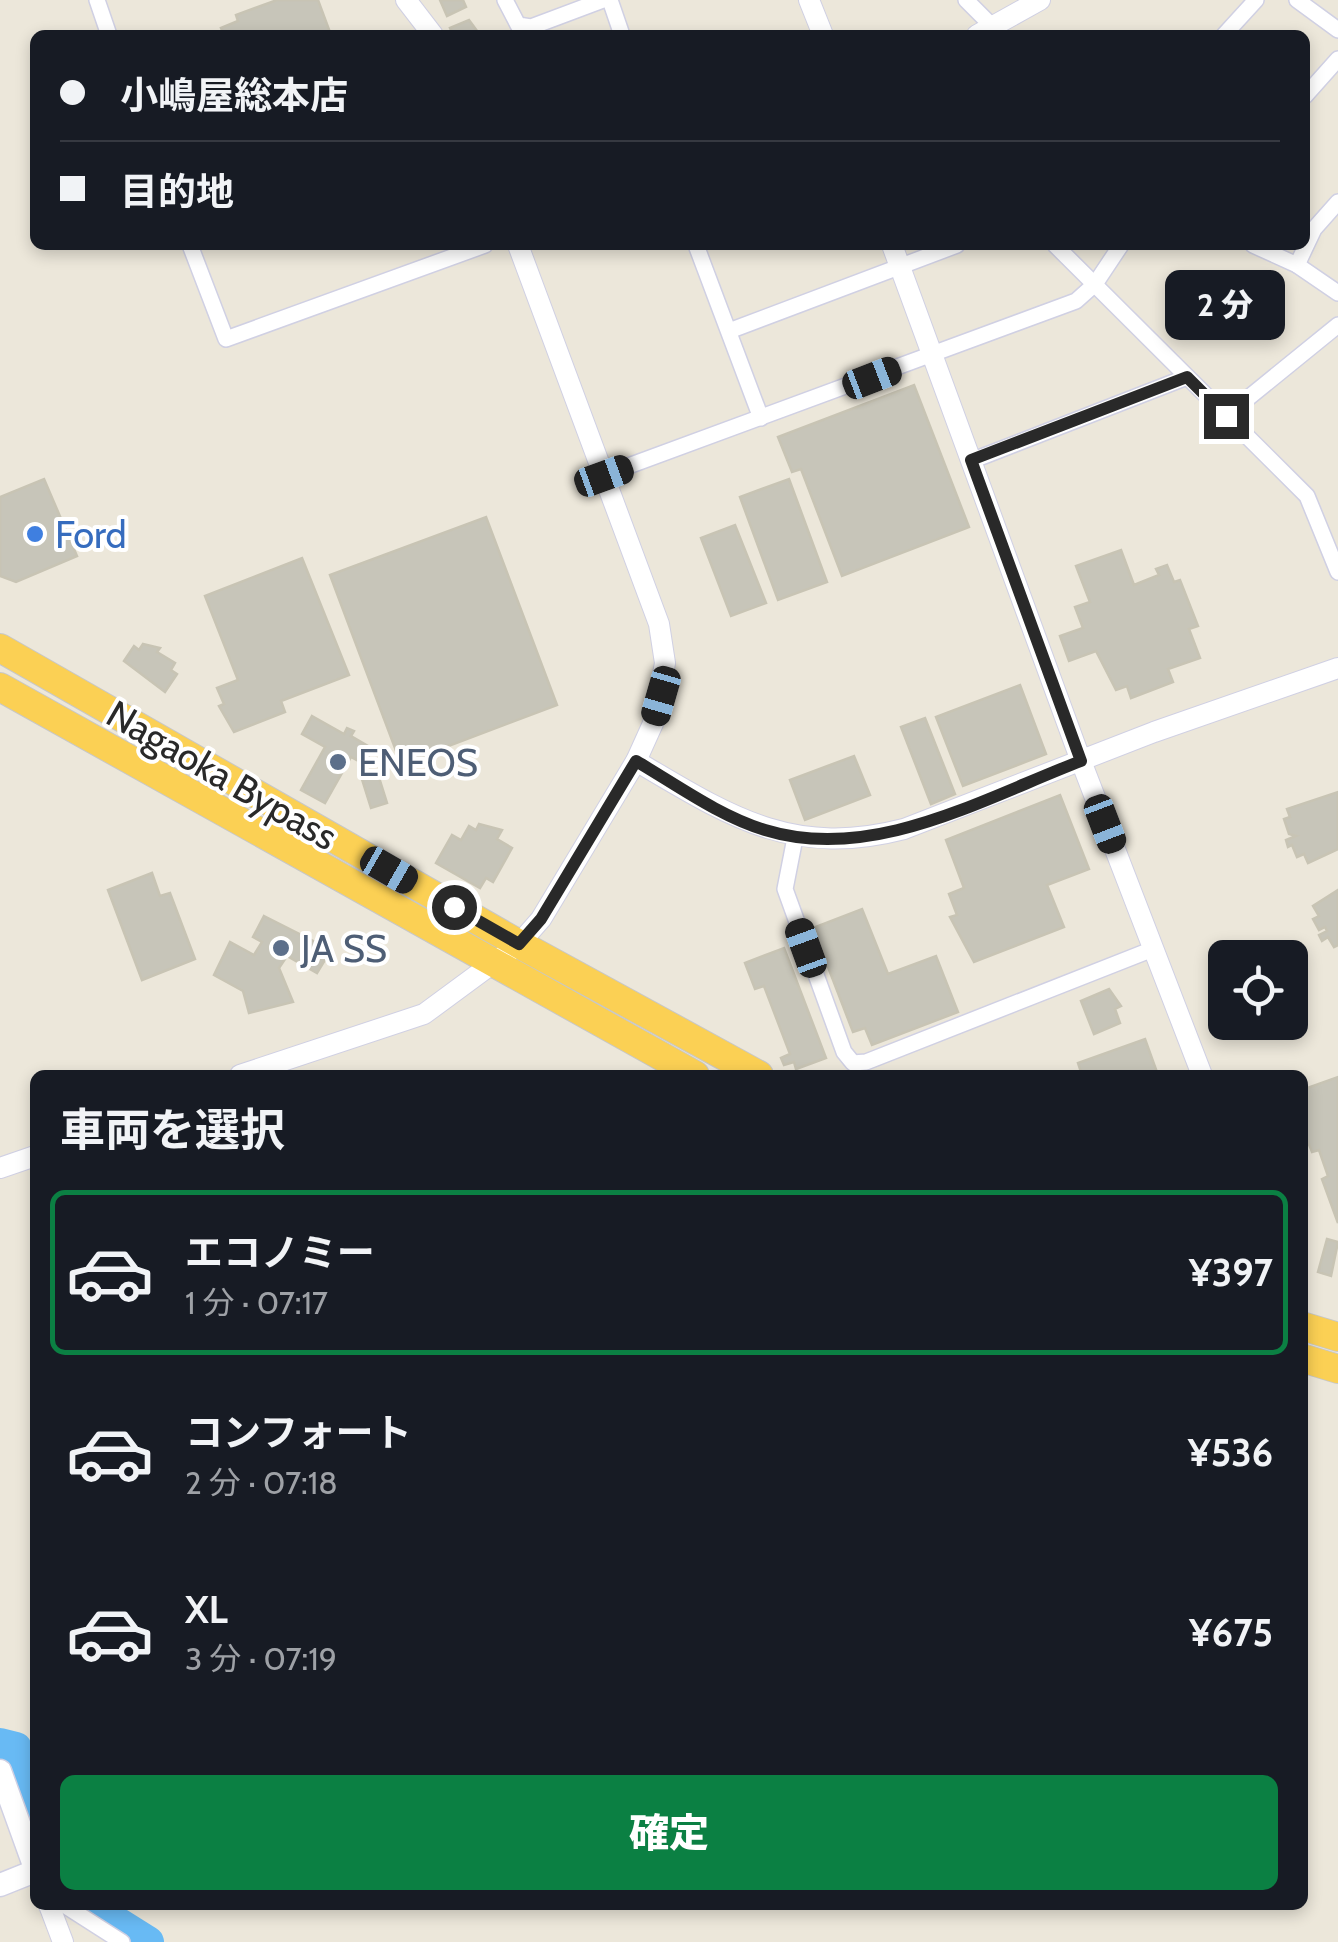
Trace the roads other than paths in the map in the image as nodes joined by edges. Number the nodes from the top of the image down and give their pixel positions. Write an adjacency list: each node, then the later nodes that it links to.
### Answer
1 (96, 0): 10 (street)
2 (406, 0): 11 (street)
3 (505, 0): 4 (street)
4 (607, 0): 12 (street)
5 (809, 0): 13 (street)
6 (966, 0): 14 (street)
7 (1040, 0): 15 (street)
8 (1256, 0): 16 (street)
9 (1296, 0): 17 (street)
10 (107, 30)
11 (429, 30)
12 (620, 30)
13 (820, 30)
14 (988, 30)
15 (993, 30)
16 (1229, 30)
17 (1338, 30)
18 (1338, 59): 19 (street)
19 (1310, 90)
20 (1338, 202): 21 (street)
21 (1310, 237)
22 (192, 250): 23 (street)
23 (471, 250)
24 (520, 250): 43 (street)
25 (698, 250): 37 (street)
26 (894, 250): 33 (street)
27 (943, 250): 33 (street)
28 (1059, 250): 34 (street)
29 (1117, 250): 34 (street)
30 (1264, 250): 32 (street)
31 (1304, 250): 32 (street)
32 (1298, 265): 35 (street)
33 (899, 266): 37 (street); 38 (street)
34 (1095, 284): 38 (street); 39 (street)
35 (1338, 293)
36 (1338, 325): 40 (street)
37 (729, 331): 41 (street)
38 (933, 355): 41 (street); 42 (street)
39 (1187, 377): 40 (street); 42 (street)
40 (1226, 416): 44 (street)
41 (762, 418): 43 (street)
42 (971, 460): 49 (street)
43 (604, 476): 48 (street)
44 (1338, 572)
45 (0, 648): 51 (highway, Nagaoka Bypass)
46 (1338, 668): 49 (street)
47 (0, 687): 53 (highway, Nagaoka Bypass)
48 (636, 761): 50 (street); 51 (street)
49 (1081, 761): 50 (street); 52 (street)
50 (795, 838): 52 (street)
51 (519, 944): 53 (street); 56 (highway, Nagaoka Bypass)
52 (1153, 949): 57 (street)
53 (495, 963): 54 (street); 55 (highway, Nagaoka Bypass)
54 (255, 1070)
55 (686, 1070)
56 (750, 1070)
57 (1200, 1070)
58 (30, 1158): 59 (street)
59 (0, 1168)
60 (1308, 1328): 61 (highway)
61 (1338, 1337)
62 (0, 1772): 63 (main road)
63 (30, 1856)
64 (30, 1872): 65 (main road)
65 (0, 1885)
66 (51, 1910): 68 (street)
67 (72, 1910): 69 (street)
68 (63, 1942)
69 (122, 1942)

